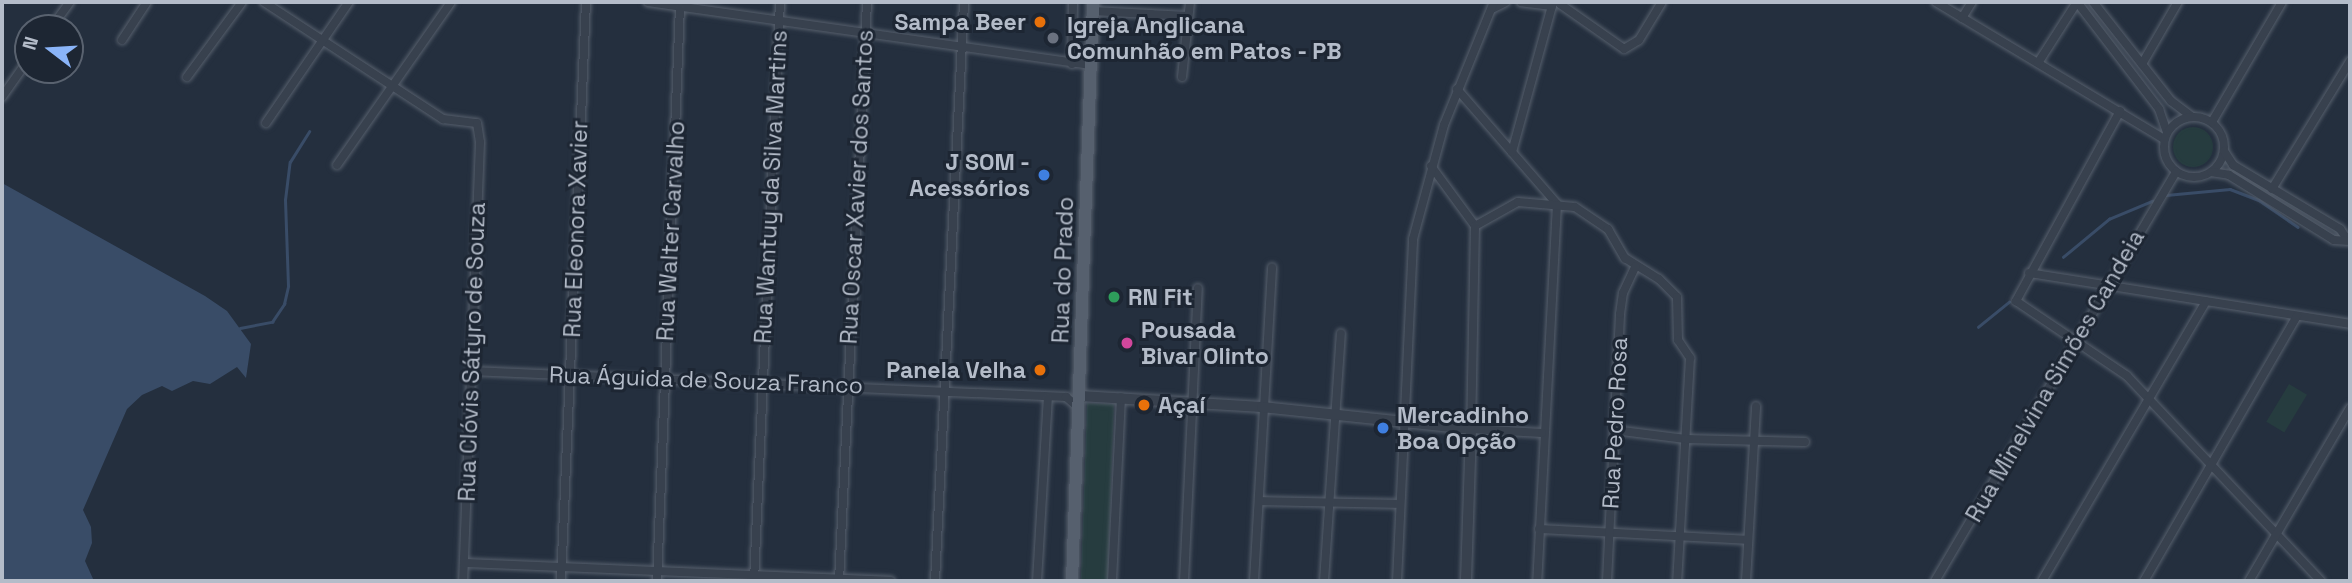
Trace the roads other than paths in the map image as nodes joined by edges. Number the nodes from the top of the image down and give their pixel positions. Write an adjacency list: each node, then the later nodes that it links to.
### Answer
1 (147, 2): 30 (street)
2 (242, 2): 38 (street)
3 (264, 2): 31 (street)
4 (349, 2): 31 (street)
5 (451, 2): 41 (street)
6 (586, 2): 70 (street, Rua Eleonora Xavier)
7 (648, 2): 24 (street)
8 (780, 2): 28 (street, Rua Wantuy da Silva Martins)
9 (867, 2): 29 (street, Rua Oscar Xavier dos Santos)
10 (964, 2): 32 (street)
11 (1073, 2): 35 (street)
12 (1190, 2): 26 (street)
13 (1506, 2): 23 (street)
14 (1521, 2): 22 (street)
15 (1662, 2): 22 (street)
16 (1936, 2): 27 (street)
17 (1972, 2): 27 (street)
18 (2077, 2): 34 (street); 48 (street)
19 (2093, 2): 36 (street)
20 (2178, 2): 36 (street)
21 (2282, 2): 46 (street)
22 (1555, 3): 50 (street)
23 (1494, 5): 42 (street)
24 (680, 7): 28 (street); 71 (street, Rua Walter Carvalho)
25 (1093, 7): 26 (street); 37 (main road, Rua do Prado)
26 (1188, 16): 39 (street)
27 (1962, 18): 34 (street)
28 (779, 21): 29 (street); 72 (street, Rua Wantuy da Silva Martins)
29 (865, 33): 32 (street); 73 (street, Rua Oscar Xavier dos Santos)
30 (122, 40)
31 (322, 43): 41 (street); 47 (street)
32 (960, 47): 35 (street); 74 (street)
33 (2350, 61): 55 (street)
34 (2038, 63): 44 (street)
35 (1072, 64): 37 (street)
36 (2142, 64): 45 (street)
37 (1090, 65): 75 (main road, Rua do Prado)
38 (187, 77)
39 (1182, 77)
40 (5, 85): 43 (street)
41 (391, 88): 51 (street); 69 (street, Rua Clóvis Sátyro de Souza)
42 (1457, 89): 50 (street); 52 (street)
43 (2, 97)
44 (2120, 111): 48 (street); 61 (street)
45 (2191, 116): 46 (street); 48 (street)
46 (2213, 122): 49 (street)
47 (266, 123)
48 (2166, 136): 53 (street)
49 (2224, 151): 54 (street); 55 (street)
50 (1512, 152): 56 (street)
51 (337, 165)
52 (1432, 166): 57 (street); 85 (street)
53 (2176, 172): 54 (street); 62 (street, Rua Minelvina Simões Candeia)
54 (2210, 172): 58 (street)
55 (2272, 189): 58 (street)
56 (1556, 204): 57 (street); 59 (street); 88 (street)
57 (1475, 226): 86 (street)
58 (2349, 238)
59 (1635, 267): 87 (street, Rua Pedro Rosa); 89 (street)
60 (1272, 268): 82 (street)
61 (2029, 273): 62 (street); 68 (street)
62 (2106, 287): 64 (street); 68 (street, Rua Minelvina Simões Candeia)
63 (1198, 288): 80 (street)
64 (2206, 303): 65 (street); 79 (street)
65 (2297, 316): 66 (street); 92 (street)
66 (2350, 324)
67 (1340, 334): 84 (street)
68 (2078, 339): 79 (street); 123 (street, Rua Minelvina Simões Candeia)
69 (471, 371): 70 (street, Rua Águida de Souza Franco); 101 (street, Rua Clóvis Sátyro de Souza)
70 (570, 374): 71 (street, Rua Águida de Souza Franco); 102 (street, Rua Eleonora Xavier)
71 (664, 378): 72 (street, Rua Águida de Souza Franco); 103 (street, Rua Walter Carvalho)
72 (761, 383): 73 (street, Rua Águida de Souza Franco); 104 (street, Rua Wantuy da Silva Martins)
73 (847, 386): 74 (street, Rua Águida de Souza Franco); 105 (street, Rua Oscar Xavier dos Santos)
74 (943, 391): 76 (street, Rua Águida de Souza Franco); 110 (street)
75 (1080, 396): 77 (street); 77 (street); 78 (street); 112 (main road, Rua do Prado)
76 (1048, 397): 77 (street, Rua Águida de Souza Franco); 111 (street)
77 (1066, 397)
78 (1121, 397): 80 (street); 113 (street)
79 (2149, 399): 92 (street); 124 (street)
80 (1193, 403): 82 (street); 114 (street)
81 (1756, 406): 90 (street)
82 (1262, 407): 84 (street); 93 (street)
83 (2350, 408): 98 (street)
84 (1333, 415): 85 (street); 94 (street)
85 (1403, 421): 86 (street); 95 (street)
86 (1471, 429): 88 (street); 118 (street)
87 (1614, 430): 89 (street); 97 (street, Rua Pedro Rosa)
88 (1542, 433): 96 (street)
89 (1685, 439): 90 (street); 99 (street)
90 (1752, 440): 91 (street); 100 (street)
91 (1805, 442)
92 (2212, 468): 98 (street); 125 (street)
93 (1259, 501): 94 (street); 115 (street)
94 (1328, 503): 95 (street); 116 (street)
95 (1399, 504): 117 (street)
96 (1539, 530): 97 (street); 119 (street)
97 (1609, 532): 99 (street); 120 (street, Rua Pedro Rosa)
98 (2278, 533): 126 (street); 127 (street)
99 (1679, 537): 100 (street); 121 (street)
100 (1747, 540): 122 (street)
101 (464, 563): 102 (street); 106 (street, Rua Clóvis Sátyro de Souza)
102 (562, 566): 103 (street); 107 (street, Rua Eleonora Xavier)
103 (657, 571): 104 (street); 108 (street, Rua Walter Carvalho)
104 (755, 578): 105 (street)
105 (839, 580): 109 (street)
106 (464, 581)
107 (561, 581)
108 (657, 581)
109 (891, 581)
110 (934, 581)
111 (1037, 581)
112 (1072, 581)
113 (1112, 581)
114 (1184, 581)
115 (1254, 581)
116 (1324, 581)
117 (1397, 581)
118 (1466, 581)
119 (1538, 581)
120 (1607, 581)
121 (1677, 581)
122 (1746, 581)
123 (1935, 581)
124 (2042, 581)
125 (2144, 581)
126 (2249, 581)
127 (2321, 581)

